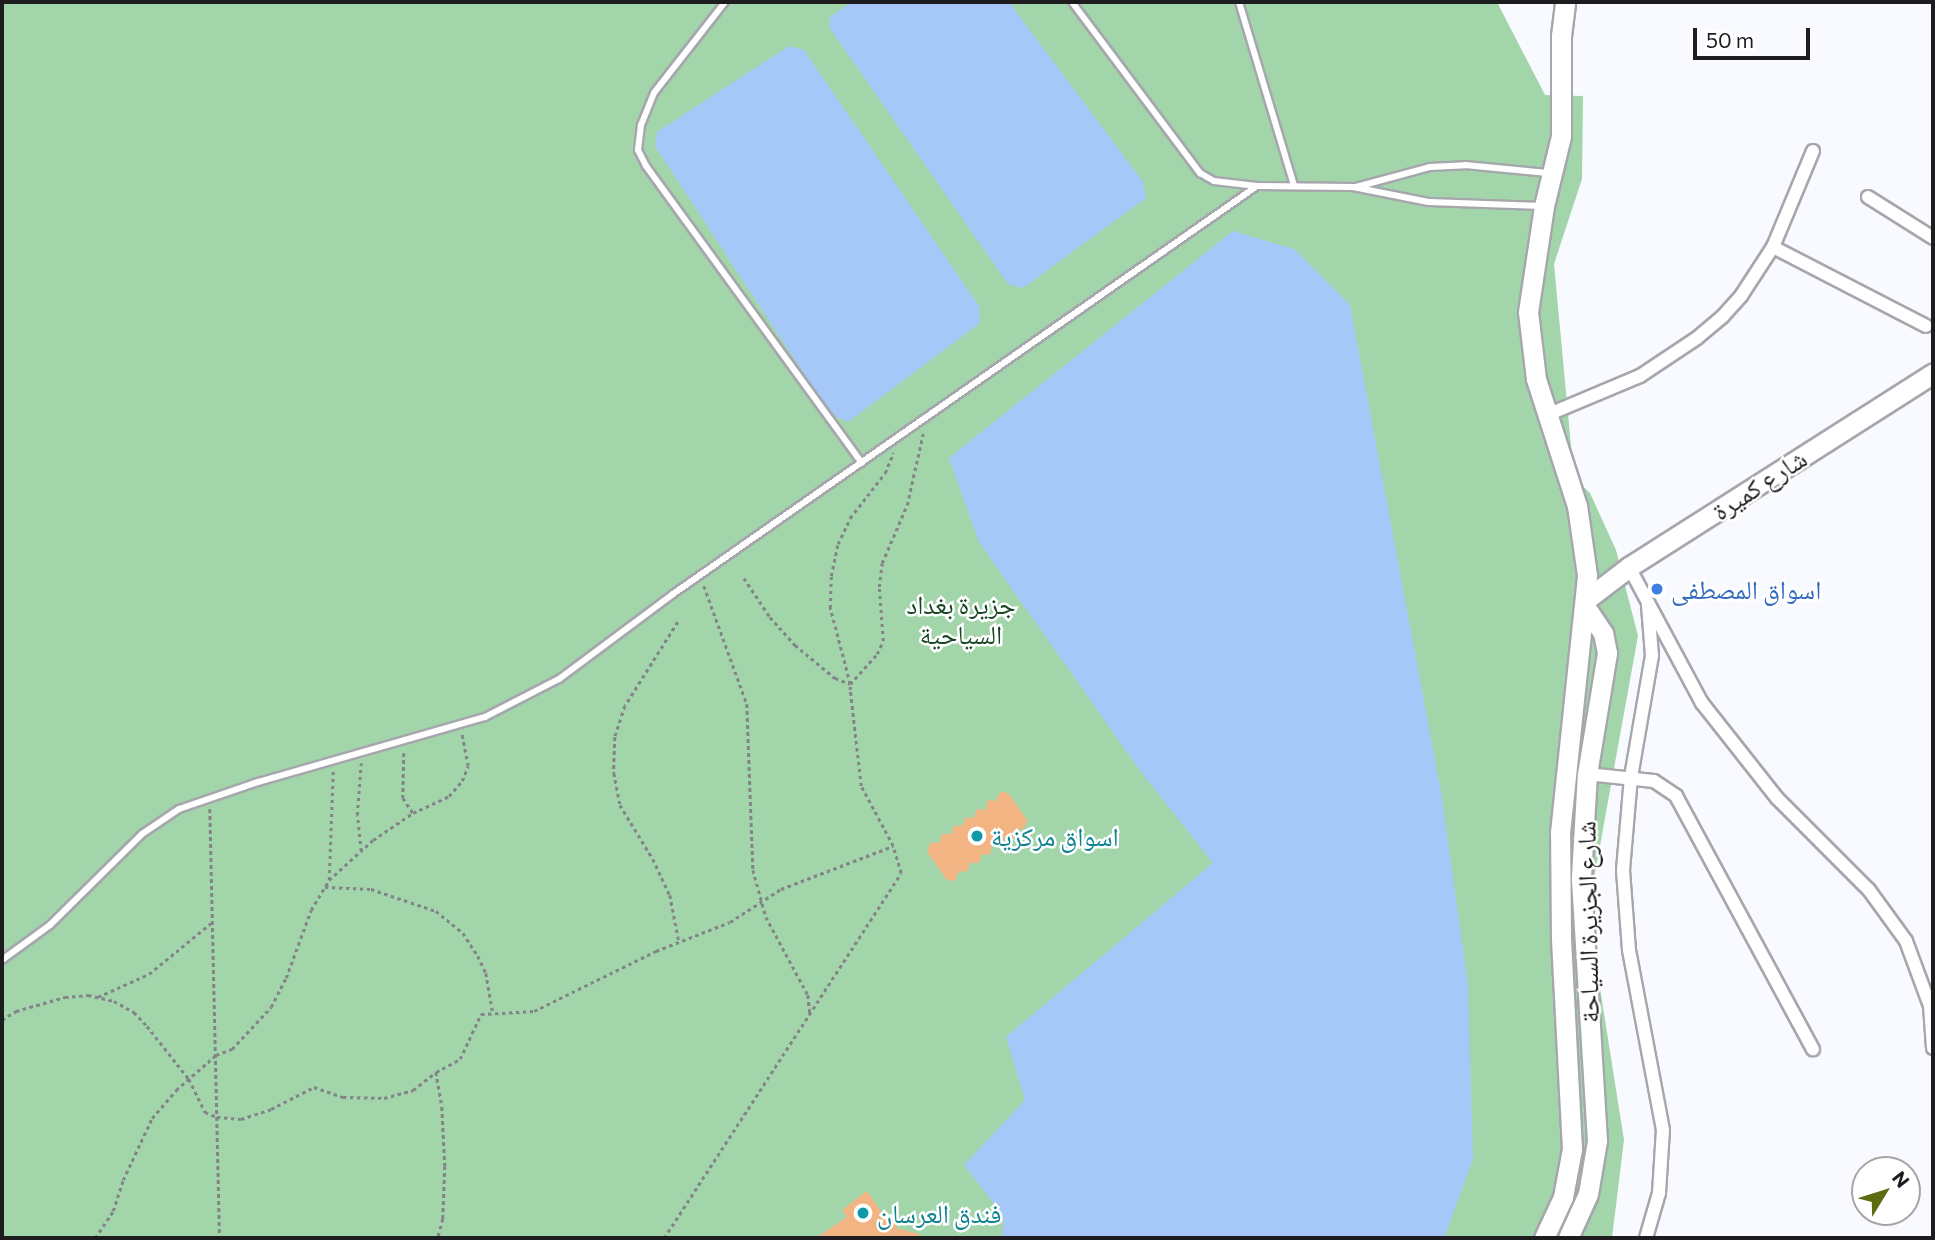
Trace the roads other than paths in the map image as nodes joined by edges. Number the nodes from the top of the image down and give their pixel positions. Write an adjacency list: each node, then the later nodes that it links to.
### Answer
1 (725, 2): 17 (lane)
2 (1072, 2): 8 (lane)
3 (1238, 2): 7 (lane)
4 (1565, 2): 6 (main road, شارع الجزيرة السياحة)
5 (1812, 150): 13 (street)
6 (1550, 174): 9 (lane); 11 (main road, شارع الجزيرة السياحة)
7 (1294, 184): 8 (lane); 9 (lane)
8 (1257, 186): 17 (lane)
9 (1353, 187): 11 (lane)
10 (1868, 197): 12 (street)
11 (1544, 206): 16 (main road, شارع الجزيرة السياحة)
12 (1933, 238)
13 (1773, 247): 14 (street); 16 (street)
14 (1926, 326)
15 (1933, 373): 18 (main road, شارع كميرة)
16 (1547, 415): 19 (main road, شارع الجزيرة السياحة)
17 (862, 463): 23 (lane)
18 (1629, 567): 19 (main road, شارع كميرة); 20 (street)
19 (1586, 603): 21 (main road, شارع الجزيرة السياحة); 26 (main road, شارع الجزيرة السياحة)
20 (1648, 605): 22 (street); 24 (street)
21 (1587, 774): 22 (street); 27 (main road, شارع الجزيرة السياحة)
22 (1631, 778): 25 (street); 28 (street)
23 (2, 960)
24 (1933, 1048)
25 (1812, 1049)
26 (1544, 1238)
27 (1568, 1238)
28 (1646, 1238)

